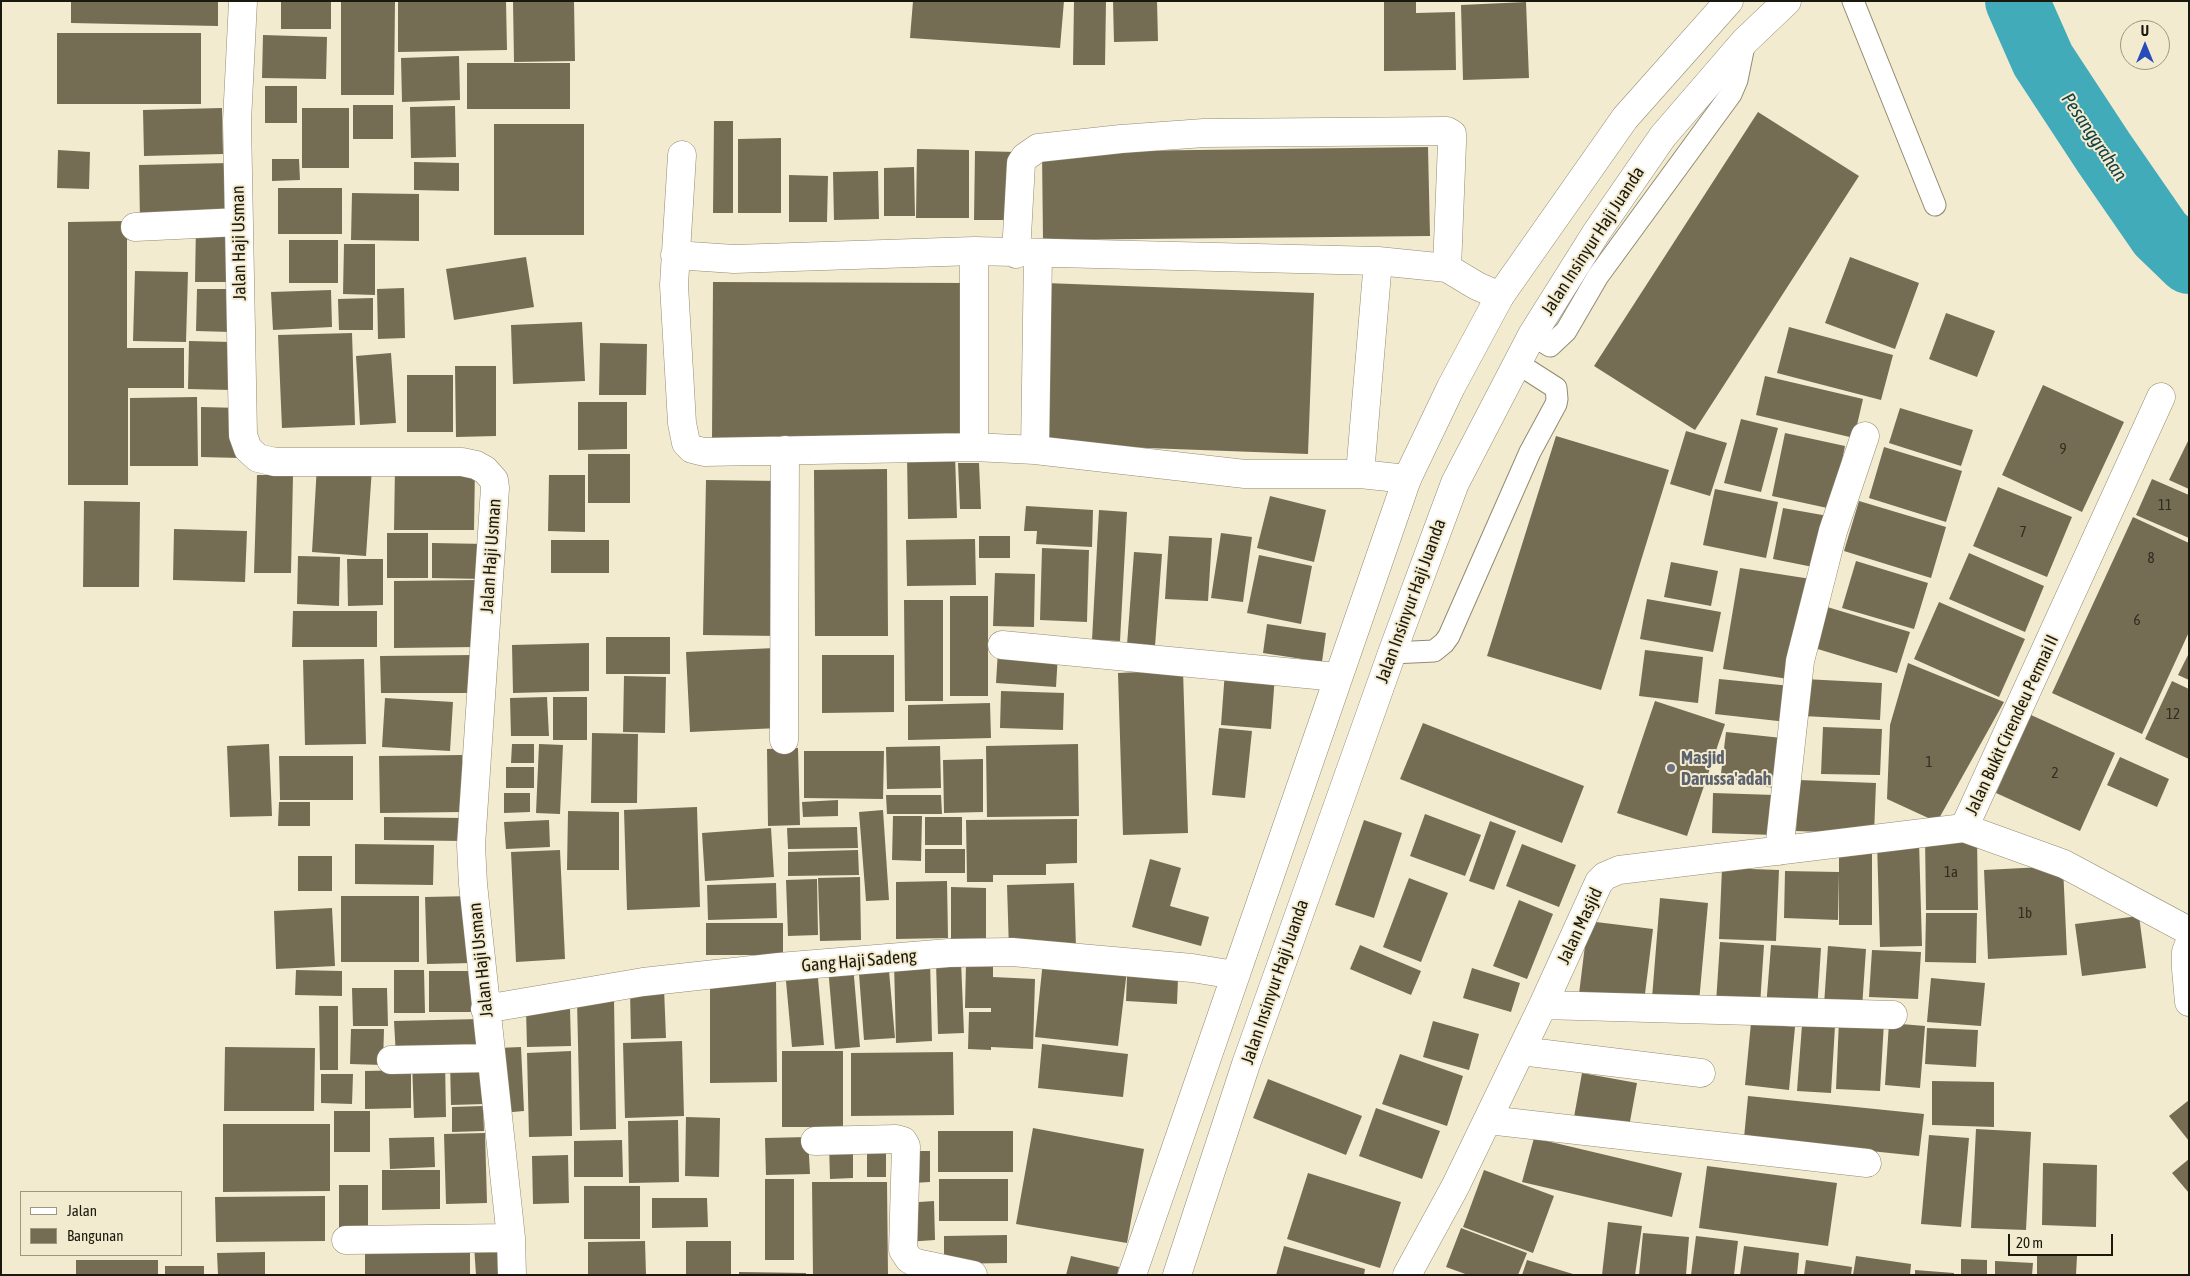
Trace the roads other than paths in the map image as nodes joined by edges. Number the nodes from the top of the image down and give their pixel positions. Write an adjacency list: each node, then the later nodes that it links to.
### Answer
1 (243, 1): 7 (main road, Jalan Haji Usman)
2 (1729, 1): 14 (main road)
3 (1787, 1): 15 (main road, Jalan Insinyur Haji Juanda)
4 (1853, 1): 6 (lane)
5 (682, 155): 11 (main road)
6 (1935, 205)
7 (239, 222): 8 (main road); 34 (main road, Jalan Haji Usman)
8 (134, 227)
9 (974, 251): 10 (main road); 11 (main road); 18 (main road)
10 (1027, 254): 12 (main road); 13 (main road); 20 (main road)
11 (675, 255): 19 (main road)
12 (1378, 261): 13 (main road); 21 (main road)
13 (1446, 268): 14 (main road)
14 (1500, 296): 22 (main road)
15 (1517, 363): 24 (main road, Jalan Insinyur Haji Juanda); 24 (lane)
16 (2161, 397): 27 (main road, Jalan Bukit Cirendeu Permai II)
17 (1865, 436): 28 (main road)
18 (974, 447): 19 (main road); 20 (main road)
19 (785, 450): 26 (main road)
20 (1036, 450): 21 (main road)
21 (1360, 474): 22 (main road)
22 (1407, 479): 25 (main road)
23 (1002, 645): 25 (main road)
24 (1392, 653): 48 (main road, Jalan Insinyur Haji Juanda)
25 (1337, 677): 31 (main road)
26 (784, 740)
27 (1964, 828): 28 (main road, Jalan Masjid); 29 (main road, Jalan Bukit Cirendeu Permai II)
28 (1779, 851): 33 (main road, Jalan Masjid)
29 (2189, 931)
30 (2189, 944): 32 (main road)
31 (1235, 975): 34 (main road, Gang Haji Sadeng); 47 (main road)
32 (2189, 1002)
33 (1543, 1005): 35 (main road); 36 (main road, Jalan Masjid)
34 (486, 1009): 37 (main road, Jalan Haji Usman)
35 (1893, 1015)
36 (1521, 1051): 39 (main road); 40 (main road, Jalan Masjid)
37 (491, 1058): 38 (main road); 43 (main road, Jalan Haji Usman)
38 (391, 1060)
39 (1700, 1073)
40 (1488, 1120): 42 (main road); 49 (main road, Jalan Masjid)
41 (815, 1141): 46 (main road)
42 (1868, 1163)
43 (510, 1238): 44 (main road); 45 (main road, Jalan Haji Usman)
44 (346, 1240)
45 (512, 1275)
46 (973, 1275)
47 (1132, 1275)
48 (1177, 1275)
49 (1407, 1275)

